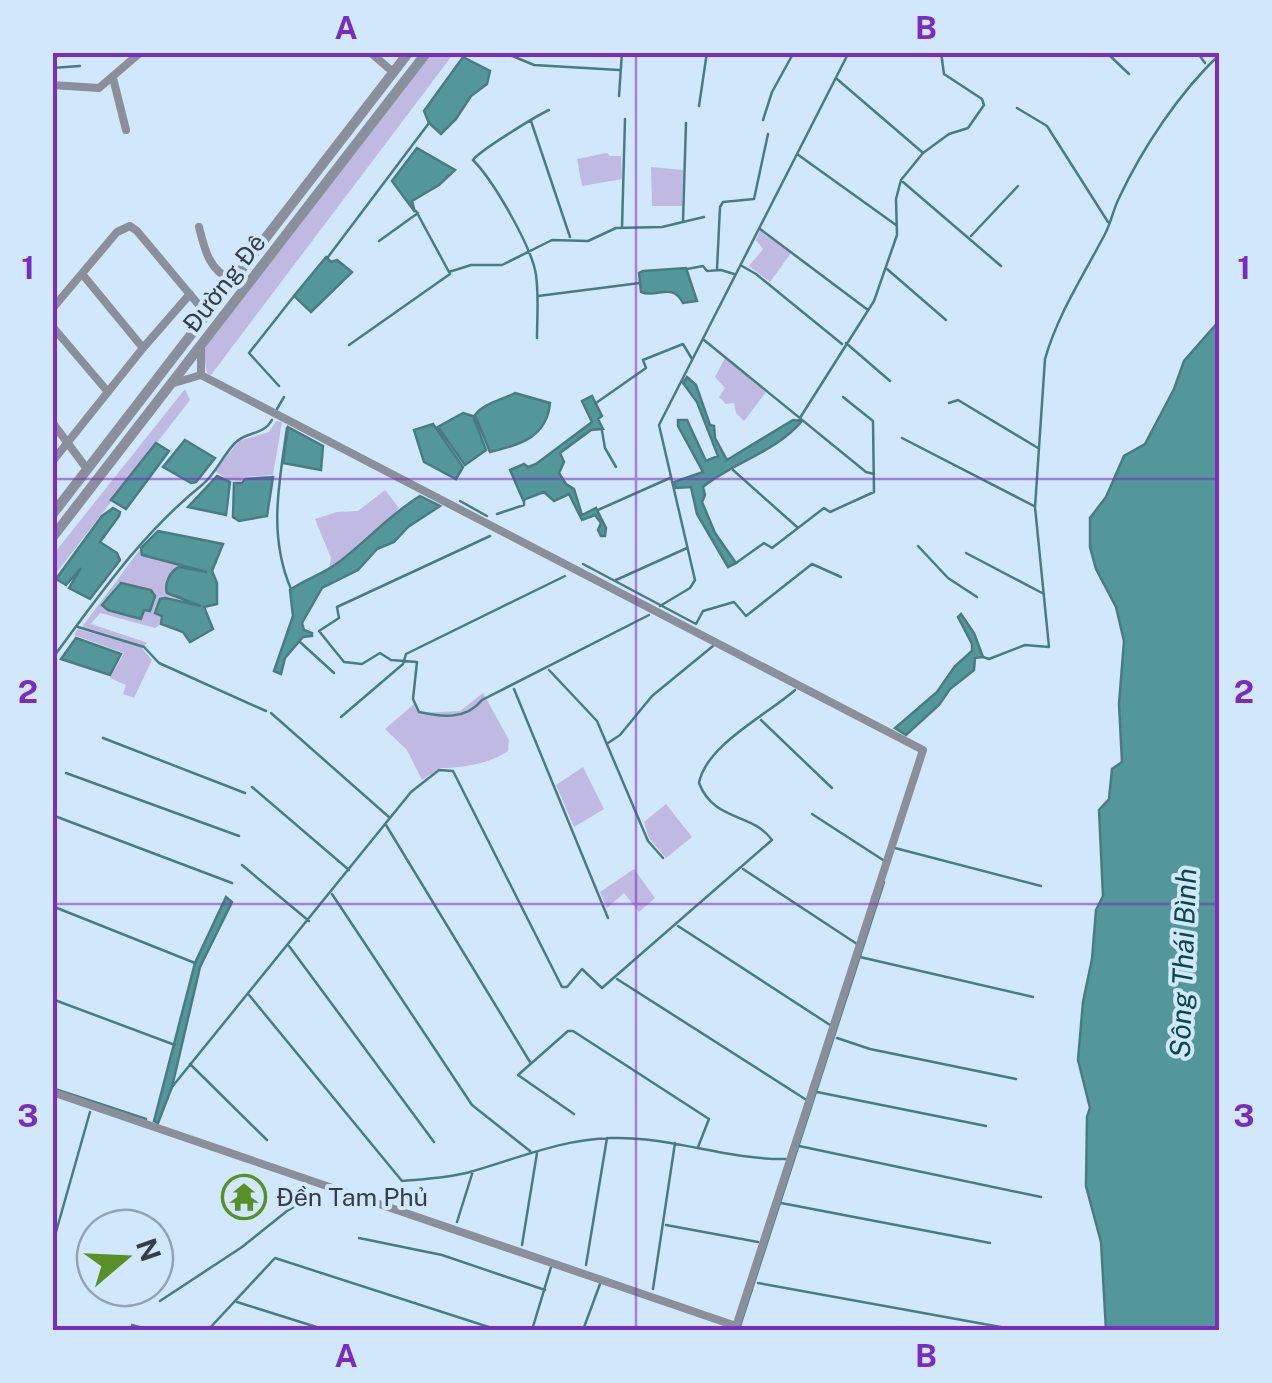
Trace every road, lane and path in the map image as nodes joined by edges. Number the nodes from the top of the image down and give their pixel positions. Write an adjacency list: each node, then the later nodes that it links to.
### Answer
1 (142, 52): 7 (street)
2 (370, 52): 6 (street)
3 (410, 52): 6 (street, Đường Đê)
4 (427, 52): 5 (street, Đường Đê)
5 (415, 68): 6 (street); 9 (street, Đường Đê)
6 (392, 75): 9 (street); 13 (street, Đường Đê)
7 (113, 78): 8 (street); 10 (street)
8 (52, 86)
9 (383, 110): 18 (street, Đường Đê)
10 (126, 130)
11 (200, 227): 13 (street)
12 (82, 275): 14 (street); 15 (street); 19 (street)
13 (233, 281): 16 (street, Đường Đê)
14 (190, 294): 16 (street); 19 (street)
15 (52, 309)
16 (208, 316): 27 (street, Đường Đê)
17 (52, 326): 22 (street)
18 (202, 344): 20 (street); 21 (street, Đường Đê)
19 (143, 348): 22 (street)
20 (201, 376): 21 (street); 31 (street)
21 (170, 384): 24 (street, Đường Đê)
22 (108, 392): 25 (street)
23 (52, 422): 25 (street)
24 (136, 430): 27 (street); 29 (street, Đường Đê)
25 (68, 442): 26 (street); 27 (street)
26 (52, 462)
27 (87, 470): 28 (street, Đường Đê)
28 (52, 514)
29 (52, 538)
30 (52, 1092): 31 (street)
31 (736, 1328)

